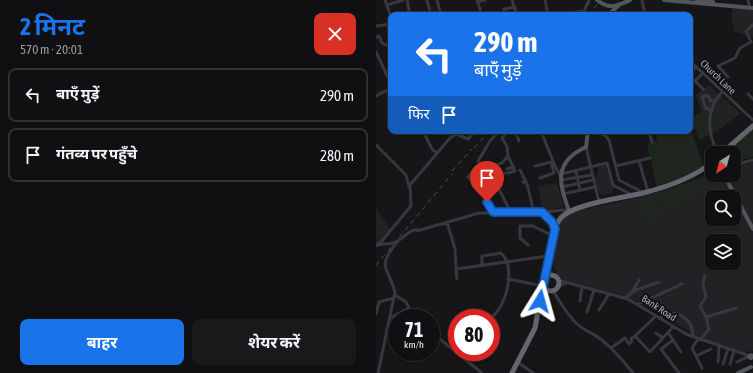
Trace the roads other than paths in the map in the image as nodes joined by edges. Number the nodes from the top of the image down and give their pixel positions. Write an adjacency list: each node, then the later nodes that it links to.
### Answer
1 (385, 0): 21 (street)
2 (403, 0): 21 (street)
3 (407, 0): 25 (street)
4 (436, 0): 18 (street); 27 (street)
5 (485, 0): 19 (street)
6 (512, 0): 23 (street)
7 (544, 0): 31 (street)
8 (589, 0): 32 (street)
9 (597, 0): 11 (main road, bridge)
10 (608, 0): 33 (main road)
11 (630, 0): 34 (main road)
12 (642, 0): 35 (street)
13 (664, 0): 20 (main road)
14 (674, 0): 20 (main road)
15 (698, 0): 16 (main road)
16 (704, 0): 20 (main road)
17 (748, 0): 22 (street)
18 (427, 1): 26 (street)
19 (477, 1): 28 (street)
20 (725, 3): 22 (main road)
21 (387, 5): 24 (street)
22 (752, 6)
23 (515, 7): 29 (street); 30 (street)
24 (390, 12)
25 (409, 12)
26 (429, 12)
27 (440, 12)
28 (481, 12)
29 (504, 12)
30 (516, 12)
31 (547, 12)
32 (584, 12)
33 (608, 12)
34 (610, 12)
35 (644, 12)
36 (388, 24): 38 (street)
37 (753, 25): 46 (street)
38 (376, 26)
39 (376, 37): 40 (street)
40 (388, 46)
41 (376, 52): 47 (street)
42 (693, 64): 43 (street, Church Lane)
43 (696, 67): 44 (street); 45 (street, Church Lane)
44 (693, 70)
45 (703, 73): 49 (street); 52 (street, Church Lane)
46 (728, 77)
47 (388, 78)
48 (693, 78): 49 (street)
49 (696, 81): 50 (street)
50 (703, 89)
51 (388, 90): 54 (street)
52 (722, 92): 56 (street); 58 (street, Church Lane)
53 (748, 94): 55 (street)
54 (376, 96)
55 (753, 99)
56 (714, 101): 57 (street); 57 (street)
57 (710, 111): 75 (street)
58 (753, 120)
59 (753, 127): 76 (highway)
60 (424, 134): 78 (street)
61 (454, 134): 78 (street)
62 (459, 134): 70 (street)
63 (496, 134): 96 (street)
64 (505, 134): 79 (street)
65 (516, 134): 72 (street)
66 (542, 134): 83 (street)
67 (588, 134): 77 (main road)
68 (602, 134): 71 (street)
69 (650, 134): 73 (street)
70 (471, 136)
71 (606, 136): 86 (street)
72 (519, 141)
73 (652, 142)
74 (376, 145): 101 (street)
75 (714, 146)
76 (731, 146)
77 (586, 147): 87 (street); 95 (main road)
78 (437, 153): 101 (street)
79 (508, 156): 94 (street); 94 (street)
80 (650, 158): 82 (street)
81 (753, 160): 84 (street)
82 (640, 161): 86 (street); 105 (street)
83 (552, 162): 85 (street); 95 (street); 97 (street)
84 (741, 163)
85 (535, 166)
86 (616, 166): 105 (street)
87 (591, 167): 91 (street); 92 (street); 107 (street); 108 (street)
88 (475, 168): 111 (street)
89 (520, 170): 114 (street)
90 (705, 170): 105 (highway)
91 (576, 171): 93 (street); 95 (street)
92 (592, 174): 93 (street); 98 (street)
93 (577, 176): 95 (street); 100 (street)
94 (497, 177): 96 (street)
95 (561, 177): 102 (main road)
96 (492, 178): 113 (street)
97 (540, 178)
98 (593, 180): 100 (street); 103 (street)
99 (728, 182): 117 (main road)
100 (579, 184): 102 (street); 104 (street)
101 (409, 187): 120 (street)
102 (562, 187): 106 (main road)
103 (595, 188): 104 (street); 108 (street)
104 (580, 190): 106 (street)
105 (645, 193): 107 (highway); 109 (highway)
106 (563, 194): 110 (main road)
107 (632, 195): 108 (highway)
108 (599, 200): 109 (highway)
109 (587, 206): 110 (highway)
110 (568, 211): 112 (street); 116 (highway)
111 (493, 212): 113 (street); 115 (street)
112 (542, 212): 114 (street); 116 (street)
113 (511, 213): 114 (street)
114 (534, 213)
115 (447, 222): 118 (street); 125 (street)
116 (556, 227): 119 (highway); 122 (highway)
117 (753, 229)
118 (419, 230): 120 (street, bridge); 139 (street)
119 (553, 236): 121 (street); 122 (highway)
120 (376, 245)
121 (528, 245)
122 (549, 258): 123 (street); 133 (highway)
123 (506, 261): 124 (street); 124 (street); 128 (street)
124 (482, 264): 125 (street)
125 (456, 269): 127 (street)
126 (705, 274): 153 (street)
127 (457, 279)
128 (508, 279): 133 (street); 148 (street)
129 (558, 280): 132 (street, Bank Road); 133 (highway); 136 (highway)
130 (639, 280): 140 (street)
131 (659, 282): 140 (street)
132 (566, 283): 135 (street, Bank Road); 136 (street)
133 (544, 284): 136 (highway); 178 (highway); 185 (highway)
134 (682, 284): 144 (street)
135 (582, 287): 137 (street, Bank Road); 142 (street)
136 (554, 289): 168 (street)
137 (594, 290): 138 (street, Bank Road); 150 (street)
138 (609, 294): 141 (street, Bank Road); 149 (street)
139 (394, 296): 143 (street); 146 (street); 147 (street)
140 (630, 296): 141 (street)
141 (625, 298): 144 (street, Bank Road)
142 (580, 301)
143 (377, 303): 151 (street)
144 (638, 304): 152 (street, Bank Road)
145 (736, 308): 153 (street)
146 (392, 309)
147 (407, 309)
148 (498, 309)
149 (599, 310)
150 (587, 312)
151 (376, 314)
152 (658, 317): 155 (street, Bank Road); 158 (street); 159 (street)
153 (706, 318): 163 (street)
154 (388, 326): 183 (street)
155 (673, 327): 157 (street); 159 (street, Bank Road)
156 (656, 333): 160 (street)
157 (669, 334): 160 (street); 162 (street)
158 (635, 336): 164 (street); 168 (street)
159 (693, 337): 163 (street, Bank Road)
160 (663, 338): 164 (street)
161 (440, 339): 165 (street)
162 (673, 340): 167 (street); 172 (street)
163 (699, 340): 166 (street, Bank Road); 173 (street)
164 (659, 343): 167 (street)
165 (448, 345)
166 (718, 346): 170 (street, Bank Road); 176 (street)
167 (664, 347): 188 (street)
168 (612, 348): 187 (street)
169 (711, 349): 173 (street)
170 (728, 349): 171 (street, Bank Road); 179 (street)
171 (734, 351): 174 (street, Bank Road); 180 (street)
172 (681, 352)
173 (696, 356): 182 (street)
174 (751, 356): 177 (street); 181 (main road)
175 (468, 361): 184 (street)
176 (718, 362)
177 (738, 362)
178 (520, 364): 185 (highway); 186 (street)
179 (723, 364)
180 (730, 364)
181 (753, 367): 189 (main road); 190 (main road)
182 (702, 368)
183 (378, 373)
184 (482, 373)
185 (514, 373)
186 (533, 373)
187 (634, 373)
188 (679, 373)
189 (738, 373)
190 (744, 373)

